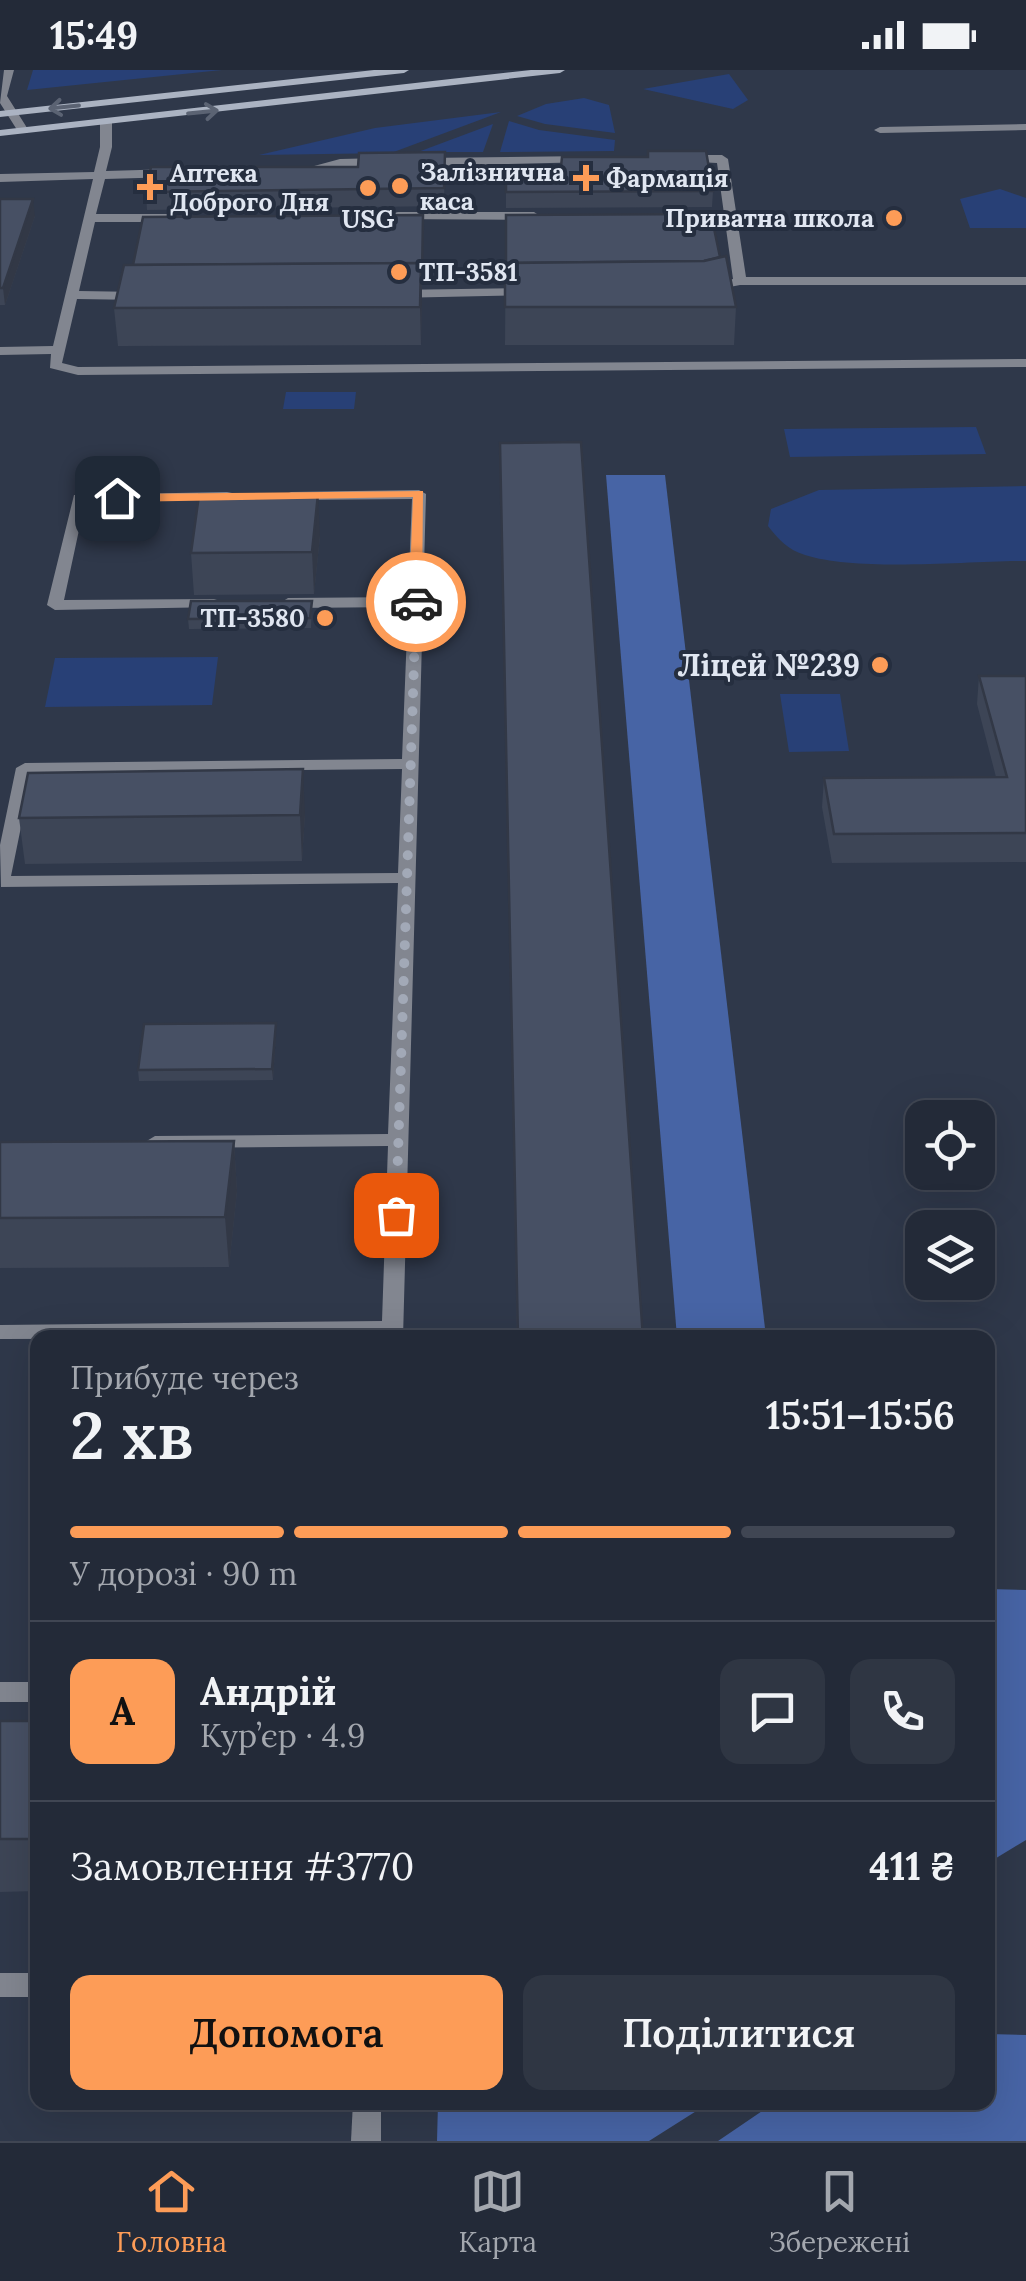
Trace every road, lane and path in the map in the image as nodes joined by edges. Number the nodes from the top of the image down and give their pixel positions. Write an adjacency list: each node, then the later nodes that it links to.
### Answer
1 (9, 70): 4 (lane)
2 (404, 70): 4 (main road, one-way to 4)
3 (560, 70): 5 (main road, one-way to 3)
4 (6, 113): 8 (lane)
5 (106, 123): 8 (main road); 14 (lane)
6 (1026, 126): 7 (lane)
7 (880, 130)
8 (23, 131): 9 (main road)
9 (0, 133)
10 (604, 160): 12 (lane)
11 (663, 160): 16 (lane)
12 (280, 172)
13 (181, 173): 14 (lane)
14 (100, 174): 15 (lane); 20 (lane)
15 (0, 178)
16 (730, 214): 17 (lane); 23 (lane)
17 (710, 215)
18 (390, 216): 19 (lane)
19 (550, 216)
20 (91, 218): 21 (lane); 27 (lane)
21 (190, 218)
22 (1026, 281): 23 (lane)
23 (740, 282): 25 (lane)
24 (551, 291): 26 (lane)
25 (702, 291)
26 (379, 294)
27 (73, 295): 28 (lane); 29 (lane)
28 (150, 296)
29 (58, 350): 30 (lane); 31 (lane)
30 (0, 351)
31 (1026, 364)
32 (239, 496): 36 (lane)
33 (279, 496): 34 (lane)
34 (416, 602): 35 (lane); 37 (lane)
35 (264, 603)
36 (226, 604)
37 (411, 764): 38 (lane); 38 (lane)
38 (407, 878): 39 (lane)
39 (398, 1140): 40 (lane); 41 (lane)
40 (139, 1142)
41 (392, 1330)
42 (0, 1332): 43 (lane)
43 (30, 1332)
44 (0, 1692): 45 (lane)
45 (30, 1692)
46 (30, 1984): 47 (lane)
47 (0, 1985)
48 (367, 2110): 49 (lane)
49 (366, 2141)

